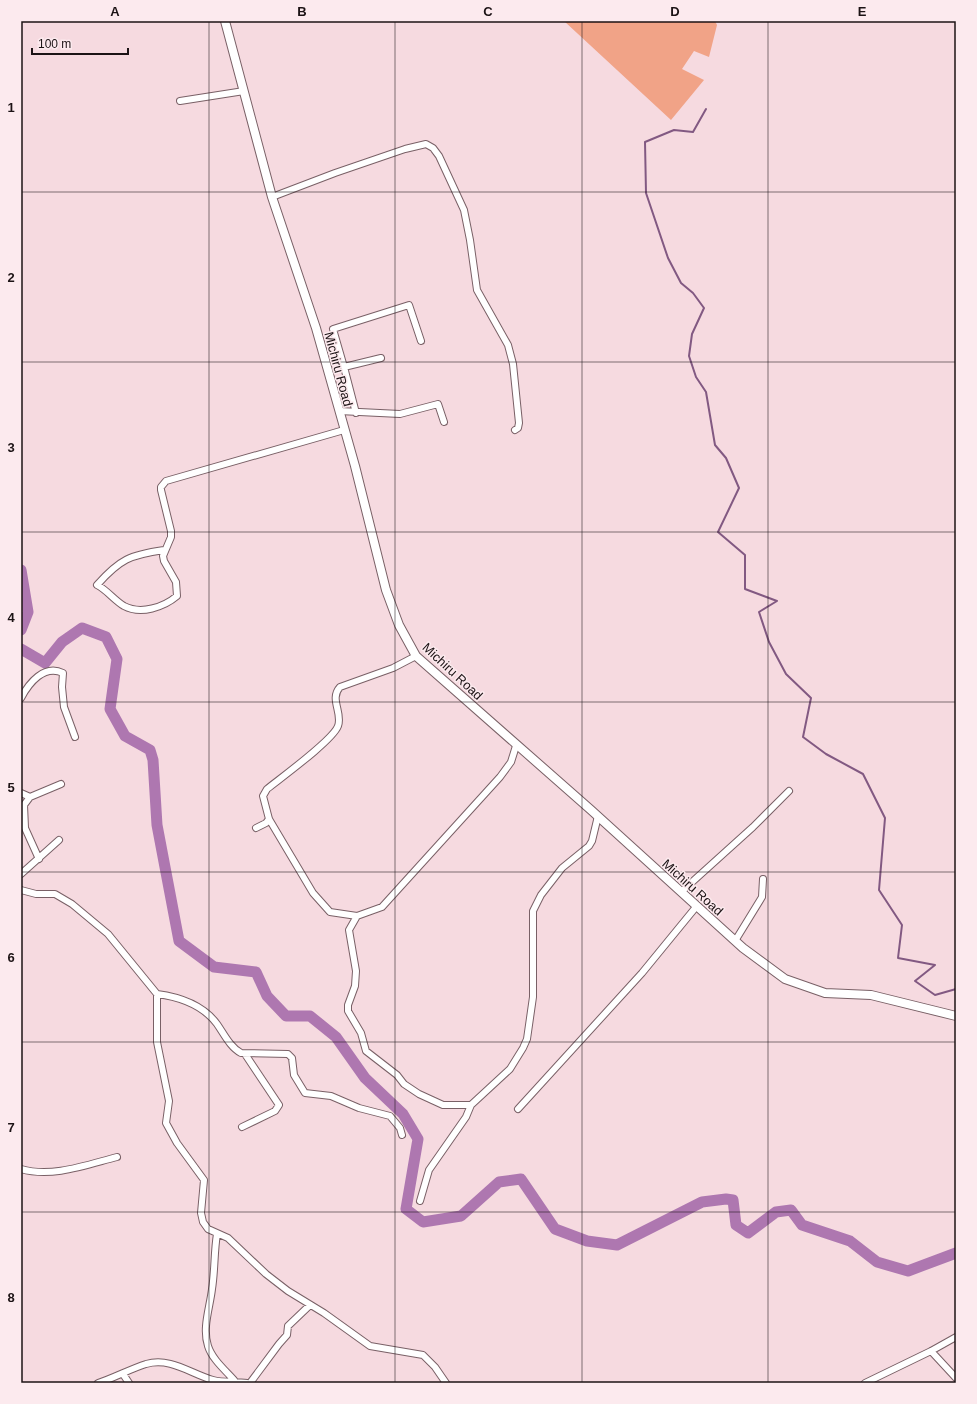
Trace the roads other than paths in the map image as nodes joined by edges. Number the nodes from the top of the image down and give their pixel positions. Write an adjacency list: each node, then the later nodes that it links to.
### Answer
1 (225, 21): 2 (street, Michiru Road)
2 (244, 91): 3 (street); 4 (street, Michiru Road)
3 (180, 100)
4 (272, 197): 8 (street, Michiru Road); 12 (street)
5 (420, 341): 7 (street)
6 (381, 358): 7 (street)
7 (344, 367): 9 (street)
8 (338, 412): 9 (street); 11 (street, Michiru Road)
9 (356, 413): 10 (street)
10 (444, 422)
11 (344, 430): 13 (street); 14 (street, Michiru Road)
12 (515, 430)
13 (164, 550): 13 (street)
14 (416, 656): 17 (street, Michiru Road); 23 (street)
15 (21, 698): 16 (street)
16 (75, 736)
17 (516, 746): 22 (street, Michiru Road); 32 (street)
18 (61, 784): 21 (street)
19 (789, 792): 30 (street)
20 (21, 793): 21 (street)
21 (30, 797): 26 (street)
22 (598, 816): 30 (street, Michiru Road); 37 (street)
23 (268, 819): 24 (street); 32 (street)
24 (256, 828)
25 (60, 840): 26 (street)
26 (39, 859): 27 (street)
27 (21, 874)
28 (763, 879): 33 (street)
29 (21, 890): 34 (street)
30 (681, 892): 31 (street, Michiru Road)
31 (696, 907): 33 (street, Michiru Road); 38 (street)
32 (357, 916): 37 (street)
33 (735, 941): 35 (street, Michiru Road)
34 (157, 994): 36 (street); 44 (street)
35 (956, 1016)
36 (245, 1054): 39 (street); 40 (street)
37 (471, 1105): 43 (street)
38 (518, 1109)
39 (242, 1127)
40 (402, 1134)
41 (117, 1157): 42 (street)
42 (21, 1169)
43 (420, 1201)
44 (217, 1234): 45 (street); 50 (street)
45 (310, 1305): 54 (street); 55 (street)
46 (956, 1337): 47 (street)
47 (931, 1352): 49 (street); 56 (street)
48 (123, 1374): 50 (street); 51 (street); 52 (street)
49 (956, 1378)
50 (234, 1380): 53 (street)
51 (98, 1383)
52 (129, 1383)
53 (246, 1383)
54 (250, 1383)
55 (446, 1383)
56 (865, 1383)

